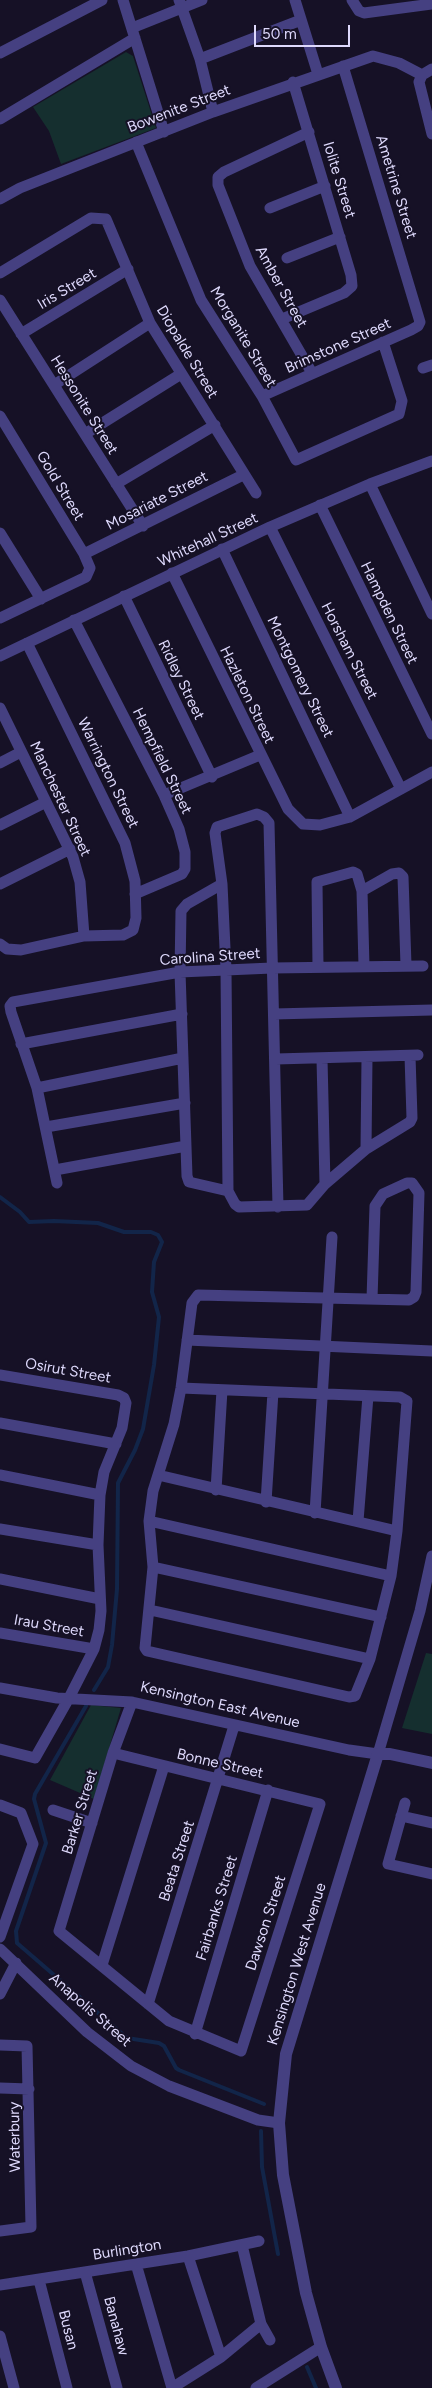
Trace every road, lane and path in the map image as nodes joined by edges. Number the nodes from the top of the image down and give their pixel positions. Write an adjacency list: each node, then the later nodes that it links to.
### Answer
1 (102, 0): 10 (street)
2 (123, 0): 9 (street)
3 (202, 0): 6 (street)
4 (295, 0): 8 (street)
5 (352, 0): 7 (street)
6 (180, 4): 9 (street); 11 (street)
7 (432, 4)
8 (301, 20): 11 (street); 14 (street)
9 (133, 33): 17 (street); 18 (street)
10 (0, 53)
11 (200, 58): 16 (street)
12 (343, 66): 13 (street, Bowenite Street); 14 (street, Bowenite Street); 30 (street, Ametrine Street)
13 (427, 72): 20 (street)
14 (318, 74): 15 (street, Bowenite Street)
15 (293, 82): 16 (street, Bowenite Street); 19 (street, Iolite Street)
16 (214, 112): 18 (street, Bowenite Street)
17 (0, 119)
18 (164, 132): 21 (street, Bowenite Street)
19 (309, 132): 22 (street, Iolite Street); 31 (street, Amber Street)
20 (432, 134)
21 (136, 142): 23 (street, Bowenite Street); 38 (street, Morganite Street)
22 (325, 186): 24 (street); 25 (street, Iolite Street)
23 (0, 199)
24 (270, 208)
25 (340, 238): 26 (street); 31 (street, Iolite Street)
26 (287, 258)
27 (128, 270): 28 (street, Diopalde Street); 32 (street, Diopalde Street); 33 (street, Iris Street)
28 (0, 272)
29 (0, 300): 33 (street, Hessonite Street)
30 (420, 318): 34 (street, Brimstone Street)
31 (282, 319): 36 (street, Amber Street)
32 (150, 323): 35 (street, Diopalde Street); 37 (street)
33 (21, 334): 37 (street, Hessonite Street)
34 (383, 342): 36 (street, Brimstone Street); 38 (street, Morganite Street)
35 (181, 374): 40 (street, Diopalde Street); 41 (street)
36 (312, 374): 38 (street, Brimstone Street)
37 (54, 385): 41 (street, Hessonite Street)
38 (262, 396)
39 (0, 416): 52 (street, Gold Street)
40 (214, 425): 43 (street, Diopalde Street); 44 (street)
41 (85, 434): 44 (street, Hessonite Street)
42 (432, 461): 45 (street, Whitehall Street)
43 (243, 475): 46 (street, Diopalde Street); 48 (street, Mosariate Street)
44 (116, 484): 48 (street, Hessonite Street)
45 (370, 484): 47 (street, Whitehall Street); 56 (street)
46 (256, 494)
47 (320, 505): 49 (street, Whitehall Street); 62 (street, Hampden Street)
48 (143, 526): 52 (street, Mosariate Street)
49 (270, 527): 51 (street, Whitehall Street); 68 (street, Horsham Street)
50 (0, 533): 55 (street)
51 (222, 549): 53 (street, Whitehall Street); 71 (street, Montgomery Street)
52 (84, 554): 55 (street, Gold Street)
53 (172, 573): 54 (street, Whitehall Street); 64 (street, Hazleton Street)
54 (124, 596): 58 (street, Whitehall Street); 67 (street, Ridley Street)
55 (40, 598): 57 (street)
56 (432, 614)
57 (0, 618)
58 (74, 620): 59 (street, Whitehall Street); 69 (street, Hempfield Street)
59 (27, 643): 60 (street, Whitehall Street); 77 (street, Warrington Street)
60 (0, 656)
61 (0, 708): 63 (street, Manchester Street)
62 (432, 734)
63 (21, 752): 65 (street); 70 (street, Manchester Street)
64 (260, 755): 67 (street); 71 (street, Hazleton Street)
65 (0, 763)
66 (432, 772): 68 (street)
67 (212, 777): 69 (street)
68 (401, 789): 71 (street)
69 (164, 795): 77 (street, Hempfield Street)
70 (46, 802): 72 (street); 73 (street, Manchester Street)
71 (350, 817)
72 (0, 825)
73 (70, 849): 74 (street); 78 (street, Manchester Street)
74 (0, 884)
75 (222, 884): 84 (street); 85 (street); 86 (street)
76 (362, 891): 80 (street); 81 (street); 83 (street)
77 (135, 894): 78 (street, Warrington Street)
78 (84, 936): 79 (street)
79 (0, 944)
80 (406, 965): 81 (street, Carolina Street); 82 (street, Carolina Street)
81 (364, 966): 83 (street, Carolina Street)
82 (423, 966)
83 (318, 967): 84 (street, Carolina Street)
84 (272, 968): 85 (street, Carolina Street); 89 (street)
85 (226, 970): 86 (street, Carolina Street); 103 (street)
86 (180, 972): 88 (street); 90 (street, Carolina Street)
87 (432, 1010): 89 (street)
88 (182, 1014): 90 (street); 91 (street)
89 (274, 1014): 94 (street)
90 (21, 1044): 95 (street)
91 (184, 1058): 95 (street); 96 (street)
92 (368, 1058): 93 (street); 99 (street); 99 (street)
93 (322, 1059): 94 (street); 102 (street)
94 (276, 1060): 104 (street)
95 (37, 1088): 97 (street)
96 (185, 1103): 97 (street); 98 (street)
97 (46, 1127): 100 (street)
98 (186, 1146): 100 (street); 103 (street)
99 (366, 1149): 102 (street)
100 (55, 1170): 101 (street)
101 (57, 1183)
102 (325, 1184): 104 (street)
103 (228, 1190): 104 (street)
104 (278, 1207)
105 (332, 1237): 106 (street)
106 (328, 1298): 107 (street); 108 (street); 109 (street)
107 (372, 1300): 107 (street)
108 (187, 1340): 109 (street); 112 (street)
109 (326, 1346): 110 (street); 115 (street)
110 (432, 1351)
111 (0, 1375): 118 (street, Osirut Street)
112 (181, 1388): 113 (street); 120 (street)
113 (222, 1390): 114 (street); 121 (street)
114 (273, 1392): 115 (street); 123 (street)
115 (323, 1394): 116 (street); 124 (street)
116 (368, 1396): 126 (street); 128 (street)
117 (0, 1423): 118 (street)
118 (116, 1444): 122 (street)
119 (0, 1475): 122 (street)
120 (158, 1475): 121 (street); 125 (street)
121 (216, 1490): 123 (street)
122 (100, 1495): 129 (street)
123 (266, 1502): 124 (street)
124 (316, 1513): 126 (street)
125 (149, 1521): 131 (street); 132 (street)
126 (358, 1521): 128 (street)
127 (0, 1529): 129 (street)
128 (397, 1531): 132 (street)
129 (98, 1545): 134 (street)
130 (432, 1556): 146 (street, Kensington West Avenue)
131 (153, 1567): 135 (street); 136 (street)
132 (391, 1576): 136 (street)
133 (0, 1579): 134 (street)
134 (100, 1599): 138 (street)
135 (150, 1610): 139 (street); 139 (street)
136 (381, 1617): 139 (street)
137 (0, 1632): 138 (street, Irau Street)
138 (94, 1649): 141 (street)
139 (370, 1659)
140 (0, 1688): 141 (street, Kensington East Avenue)
141 (70, 1698): 142 (street, Kensington East Avenue); 144 (street)
142 (132, 1702): 143 (street, Kensington East Avenue); 145 (street, Barker Street)
143 (234, 1726): 146 (street, Kensington East Avenue); 149 (street, Beata Street)
144 (0, 1749)
145 (113, 1753): 148 (street, Bonne Street); 156 (street, Barker Street)
146 (378, 1754): 147 (street, Kensington East Avenue); 169 (street, Kensington West Avenue)
147 (432, 1763)
148 (164, 1766): 149 (street, Bonne Street); 162 (street)
149 (219, 1780): 150 (street, Bonne Street); 164 (street, Beata Street)
150 (268, 1790): 152 (street, Bonne Street); 165 (street, Fairbanks Street)
151 (405, 1803): 155 (street)
152 (320, 1804): 165 (street, Dawson Street)
153 (0, 1805): 159 (street)
154 (53, 1810): 156 (street)
155 (401, 1816): 157 (street); 158 (street)
156 (92, 1823): 162 (street, Barker Street)
157 (432, 1823)
158 (432, 1874)
159 (0, 1937)
160 (0, 1949): 161 (street, Anapolis Street)
161 (16, 1963): 163 (street); 169 (street, Anapolis Street)
162 (102, 1965): 164 (street)
163 (0, 1994)
164 (148, 2004): 165 (street)
165 (195, 2034)
166 (0, 2044): 168 (street, Waterbury)
167 (0, 2088): 168 (street)
168 (29, 2089): 170 (street, Waterbury)
169 (279, 2123): 181 (street, Kensington West Avenue)
170 (0, 2231)
171 (259, 2241): 172 (street, Burlington)
172 (242, 2245): 173 (street, Burlington); 178 (street)
173 (188, 2256): 174 (street, Burlington); 182 (street)
174 (136, 2264): 175 (street, Burlington); 186 (street)
175 (86, 2272): 176 (street, Burlington); 185 (street, Banahaw)
176 (39, 2280): 177 (street, Burlington); 184 (street, Busan)
177 (0, 2285)
178 (261, 2324): 180 (street); 182 (street)
179 (0, 2336): 183 (street)
180 (270, 2340)
181 (321, 2347): 187 (street); 188 (street, Kensington West Avenue)
182 (220, 2357): 186 (street)
183 (14, 2388)
184 (67, 2388)
185 (117, 2388)
186 (172, 2388)
187 (256, 2388)
188 (336, 2388)

